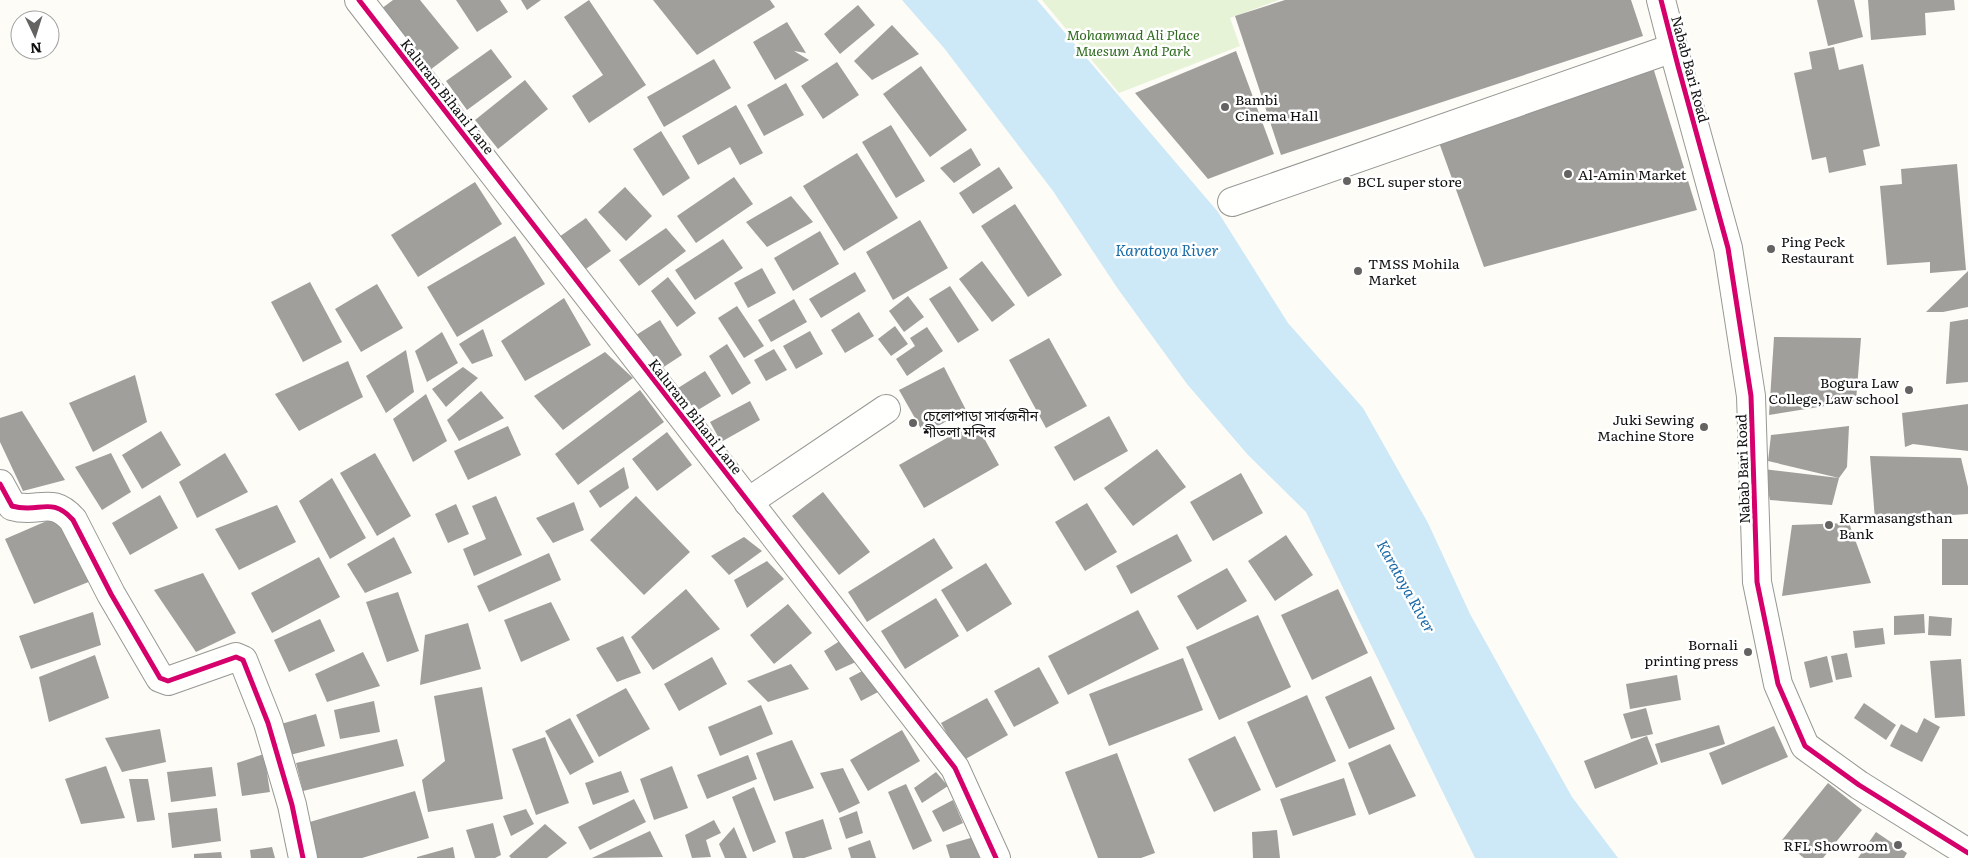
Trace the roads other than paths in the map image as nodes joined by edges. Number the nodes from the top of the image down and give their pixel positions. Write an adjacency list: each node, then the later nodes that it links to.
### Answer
1 (359, 0): 7 (street, Kaluram Bihani Lane)
2 (1661, 0): 3 (street, Nabab Bari Road)
3 (1673, 48): 4 (street); 8 (street, Nabab Bari Road)
4 (1232, 202)
5 (886, 409): 7 (street)
6 (0, 484): 9 (street)
7 (748, 502): 10 (street, Kaluram Bihani Lane)
8 (1968, 853)
9 (303, 858)
10 (996, 858)

